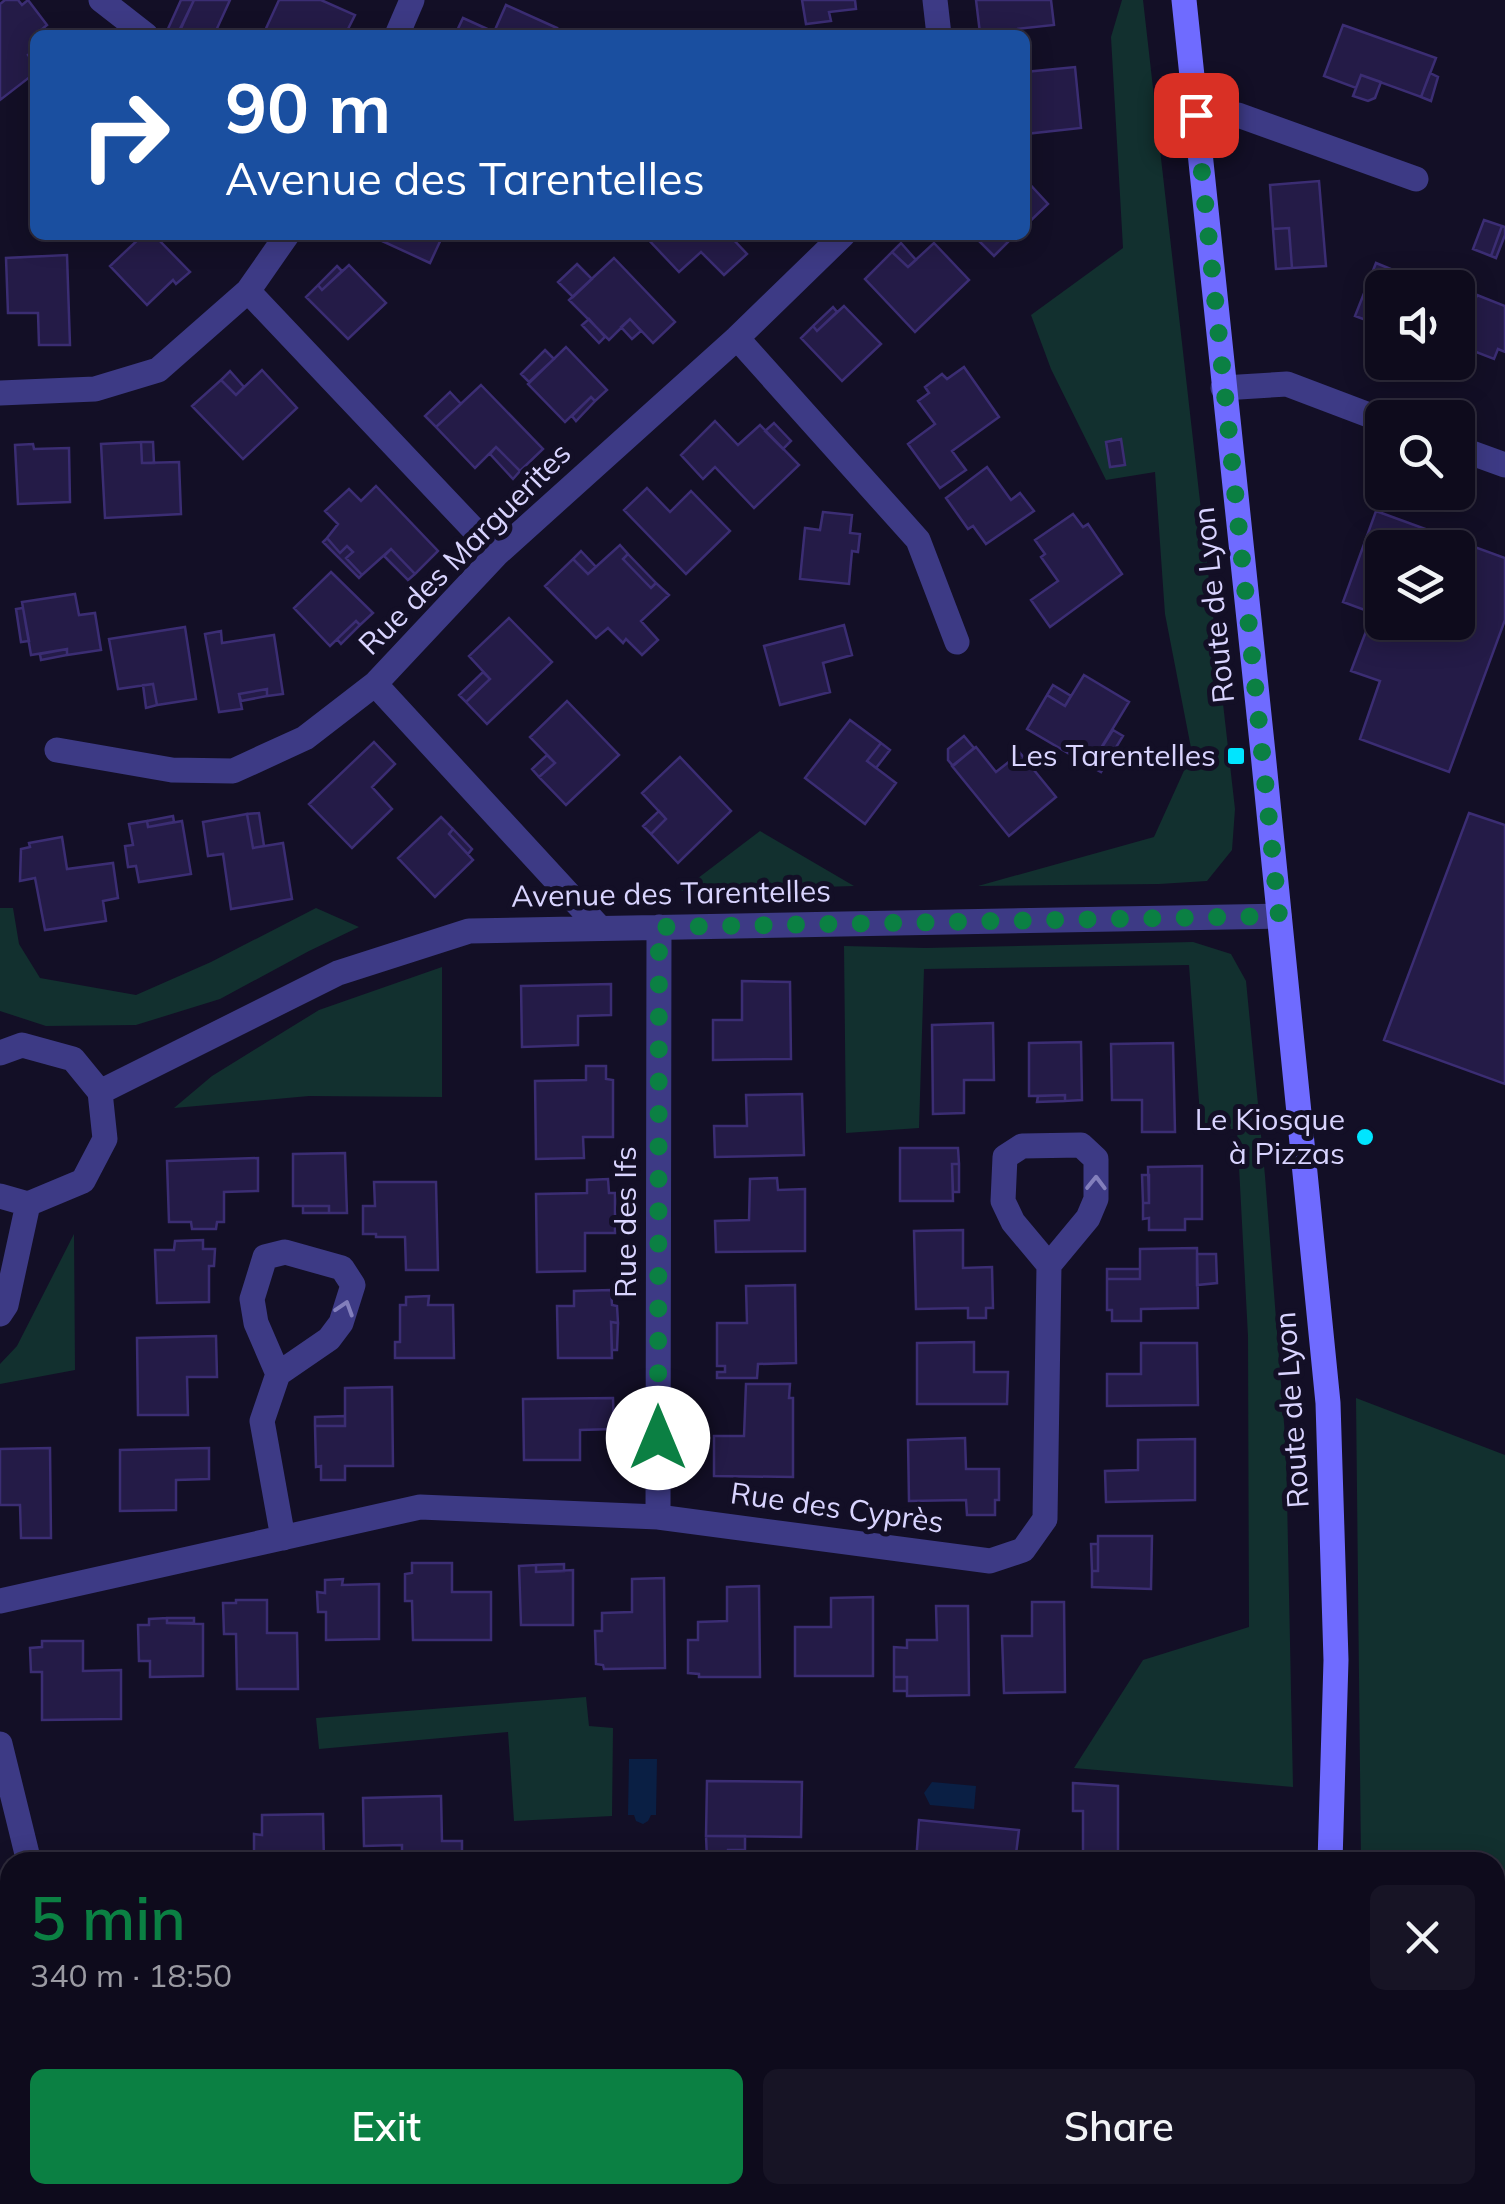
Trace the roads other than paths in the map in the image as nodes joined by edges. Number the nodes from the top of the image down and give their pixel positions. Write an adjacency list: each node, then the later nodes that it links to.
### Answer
1 (100, 0): 5 (street)
2 (412, 0): 6 (street)
3 (935, 0): 7 (street)
4 (1184, 0): 8 (street, Route de Lyon)
5 (139, 30)
6 (398, 30)
7 (938, 30)
8 (1196, 115): 9 (street); 14 (street, Route de Lyon)
9 (1416, 179)
10 (284, 240): 12 (street)
11 (838, 240): 13 (street, Rue des Marguerites)
12 (248, 291): 15 (street); 19 (street)
13 (737, 338): 19 (street, Rue des Marguerites); 20 (street)
14 (1223, 388): 16 (street); 23 (street, Route de Lyon)
15 (0, 392)
16 (1365, 414)
17 (1475, 454): 18 (street)
18 (1505, 465)
19 (497, 554): 21 (street, Rue des Marguerites)
20 (957, 642)
21 (375, 684): 22 (street); 24 (street, Rue des Marguerites)
22 (58, 750)
23 (1279, 916): 25 (street, Avenue des Tarentelles); 38 (street, Route de Lyon)
24 (599, 927): 25 (street, Avenue des Tarentelles); 27 (street, Avenue des Tarentelles)
25 (659, 927): 33 (street, Rue des Ifs)
26 (7, 1045): 27 (street)
27 (100, 1092): 29 (street)
28 (0, 1196): 29 (street)
29 (28, 1204): 31 (street)
30 (1049, 1265): 30 (street, one-way to 30); 33 (street, Rue des Cyprès)
31 (0, 1314)
32 (278, 1374): 32 (street, one-way to 32); 34 (street)
33 (658, 1517): 34 (street, Rue des Cyprès)
34 (283, 1538): 35 (street, Rue des Cyprès)
35 (0, 1601)
36 (0, 1744): 37 (street)
37 (27, 1852)
38 (1330, 1852)

